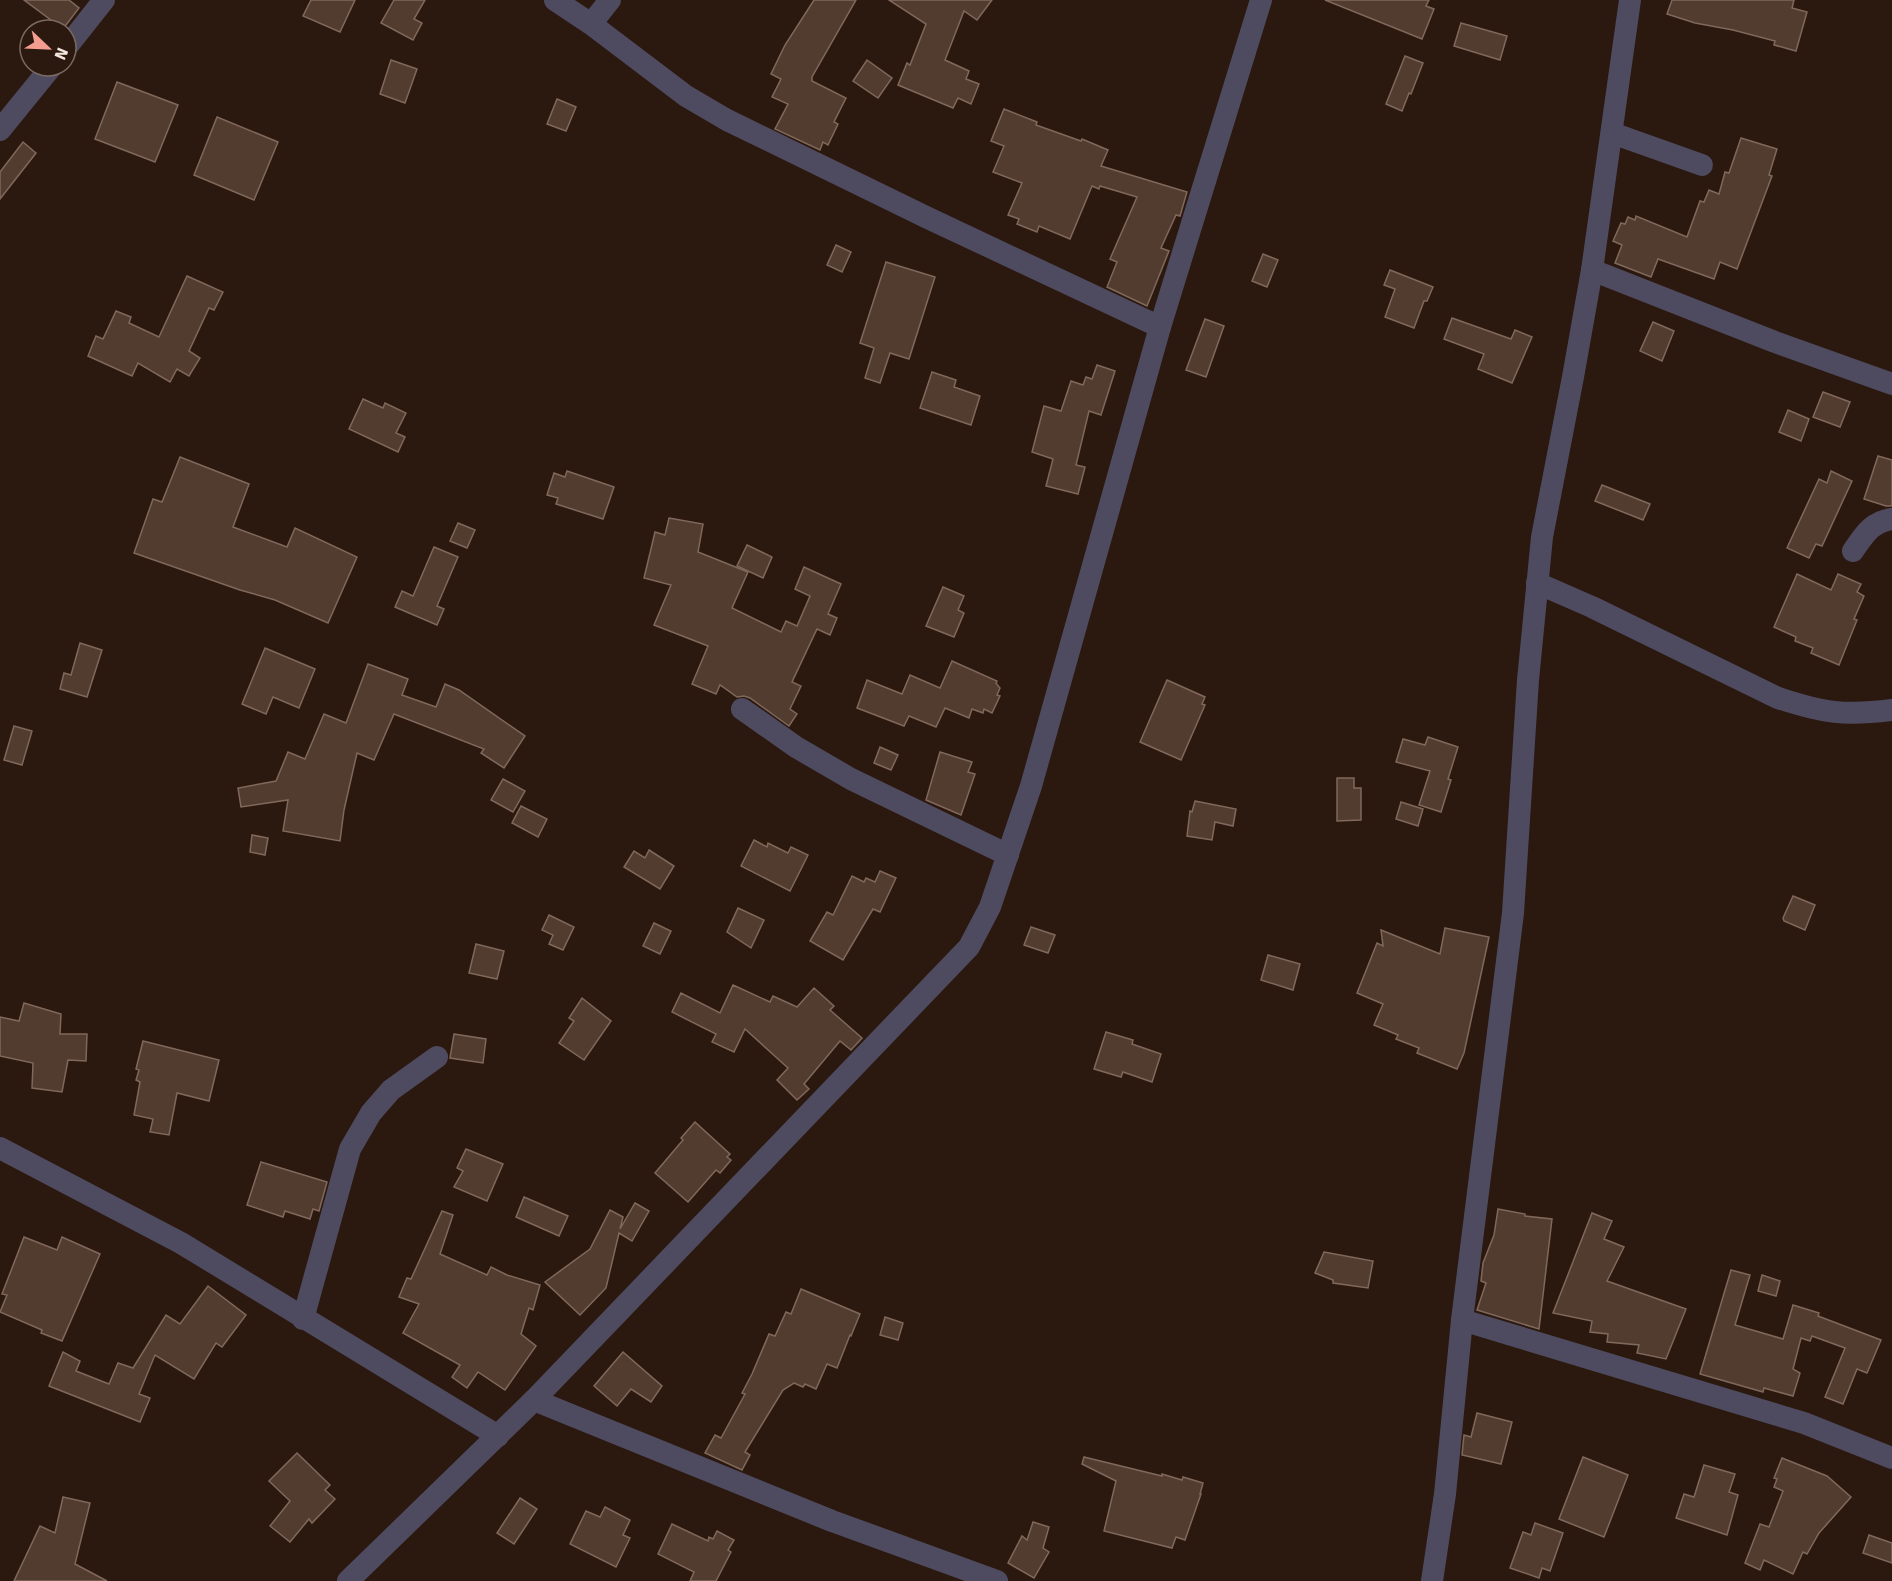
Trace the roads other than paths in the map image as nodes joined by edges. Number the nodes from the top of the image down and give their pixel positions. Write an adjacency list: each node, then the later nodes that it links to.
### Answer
1 (104, 0): 7 (street)
2 (555, 0): 6 (street)
3 (610, 0): 6 (street)
4 (1261, 0): 13 (street)
5 (1630, 0): 10 (street)
6 (591, 24): 13 (street)
7 (78, 33)
8 (42, 78): 9 (street)
9 (0, 130)
10 (1612, 133): 11 (street); 12 (street)
11 (1702, 165)
12 (1592, 270): 14 (street); 17 (street)
13 (1160, 327): 20 (street)
14 (1892, 384)
15 (1892, 519): 16 (street)
16 (1853, 551)
17 (1537, 583): 19 (street); 24 (street)
18 (742, 709): 20 (street)
19 (1892, 710)
20 (1008, 855): 25 (street)
21 (437, 1057): 23 (street)
22 (0, 1148): 23 (street)
23 (303, 1319): 26 (street)
24 (1462, 1320): 27 (street); 30 (street)
25 (534, 1400): 26 (street); 29 (street)
26 (498, 1436): 28 (street)
27 (1892, 1458)
28 (348, 1581)
29 (997, 1581)
30 (1432, 1581)

